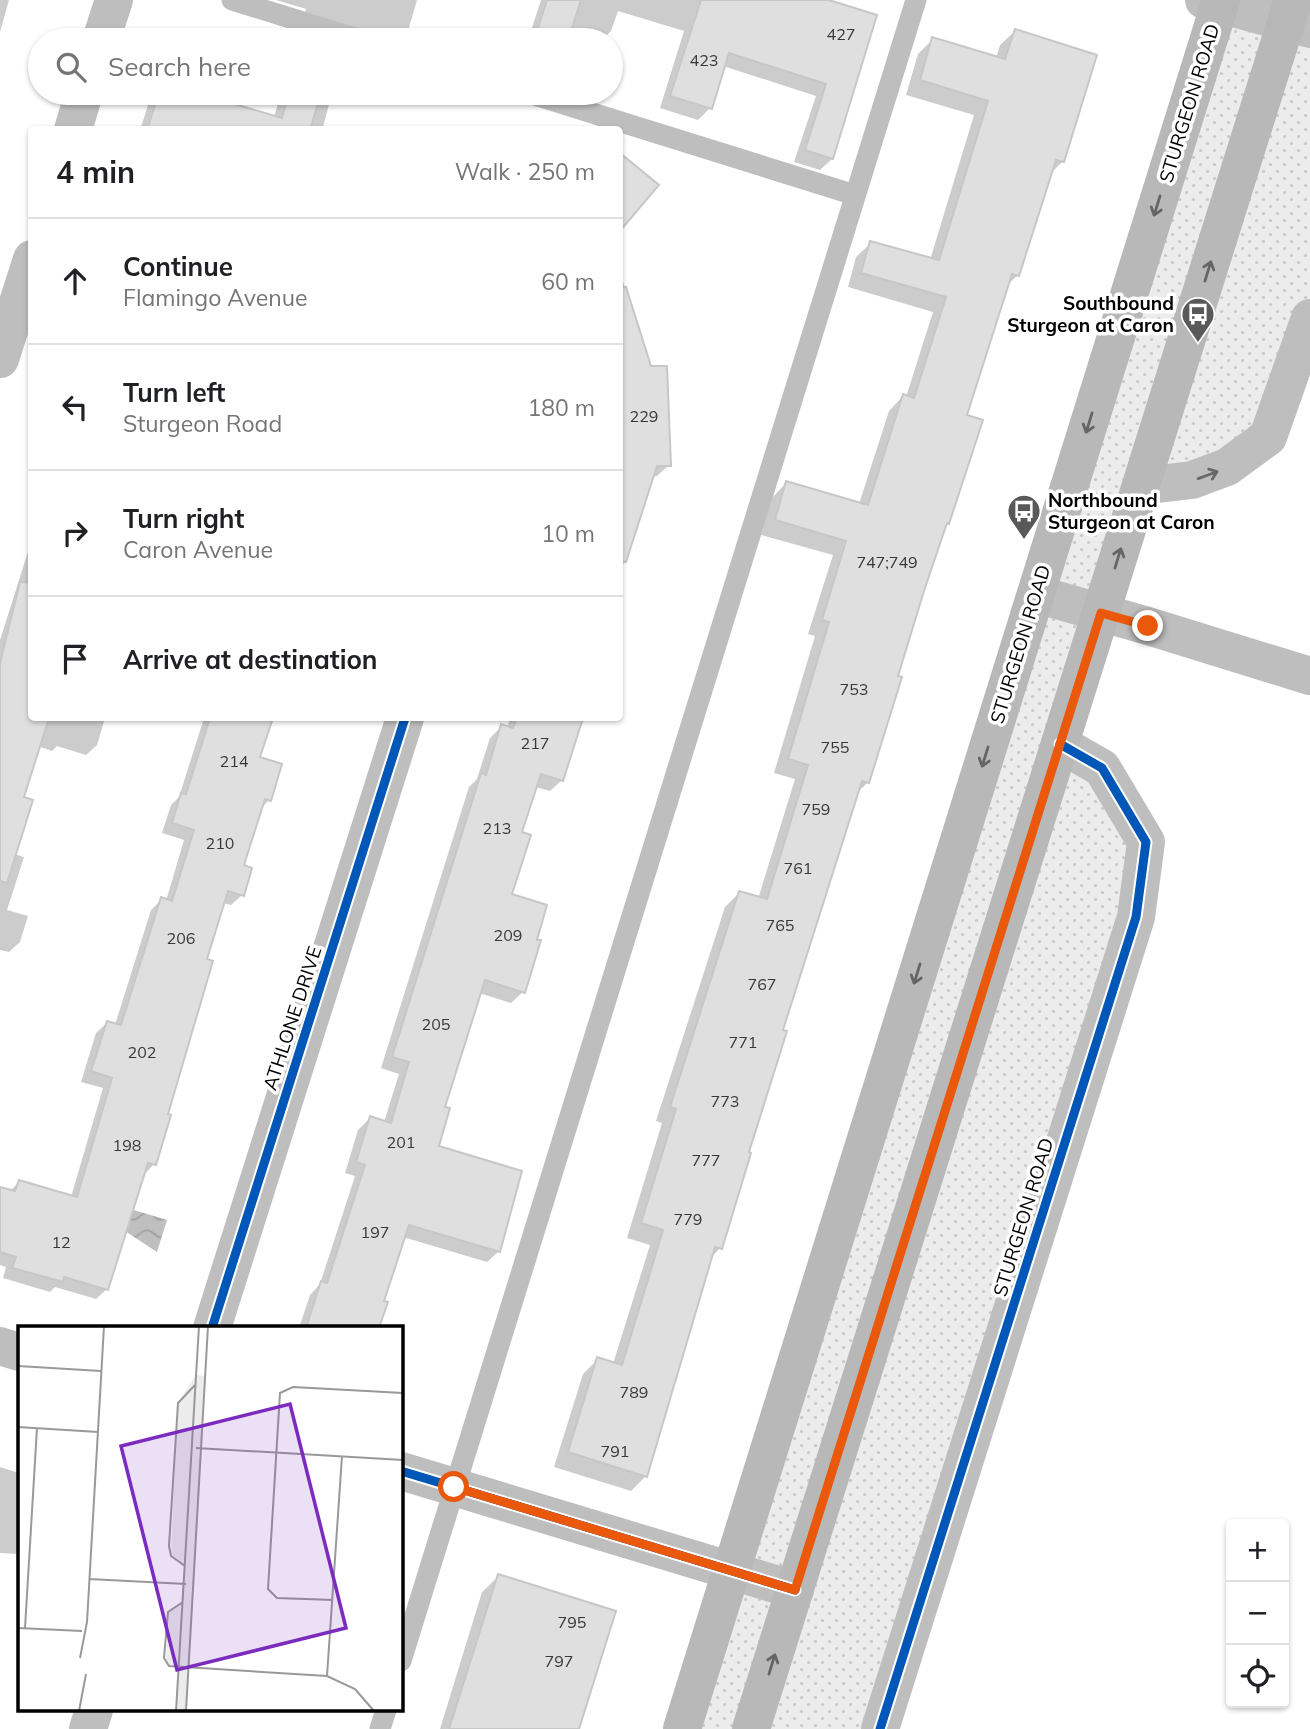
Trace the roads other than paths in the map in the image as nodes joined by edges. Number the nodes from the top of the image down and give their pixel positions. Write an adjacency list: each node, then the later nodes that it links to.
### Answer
1 (114, 0): 6 (street)
2 (232, 0): 7 (lane)
3 (916, 0): 11 (lane)
4 (1215, 1): 5 (street); 16 (main road, STURGEON ROAD, one-way to 16)
5 (1297, 17): 15 (main road, one-way to 5)
6 (105, 28)
7 (322, 28)
8 (81, 105): 10 (street)
9 (566, 105): 11 (lane)
10 (74, 126)
11 (855, 195): 25 (lane)
12 (28, 272): 14 (street)
13 (1310, 318): 15 (street, one-way to 13)
14 (0, 359)
15 (1141, 486): 17 (main road, one-way to 15)
16 (1035, 594): 17 (street); 26 (main road, STURGEON ROAD, one-way to 26)
17 (1101, 613): 18 (street); 20 (main road)
18 (1310, 676)
19 (404, 721): 21 (street, ATHLONE DRIVE)
20 (1060, 744): 27 (main road); 35 (street, STURGEON ROAD)
21 (213, 1326)
22 (0, 1346): 23 (street)
23 (18, 1352)
24 (402, 1471): 25 (street)
25 (454, 1487): 26 (street); 28 (lane)
26 (731, 1572): 27 (street); 33 (main road, STURGEON ROAD)
27 (795, 1590): 34 (main road, one-way to 27)
28 (402, 1658)
29 (93, 1712): 31 (street)
30 (385, 1712): 32 (lane)
31 (88, 1729)
32 (380, 1729)
33 (682, 1729)
34 (751, 1729)
35 (880, 1729)

